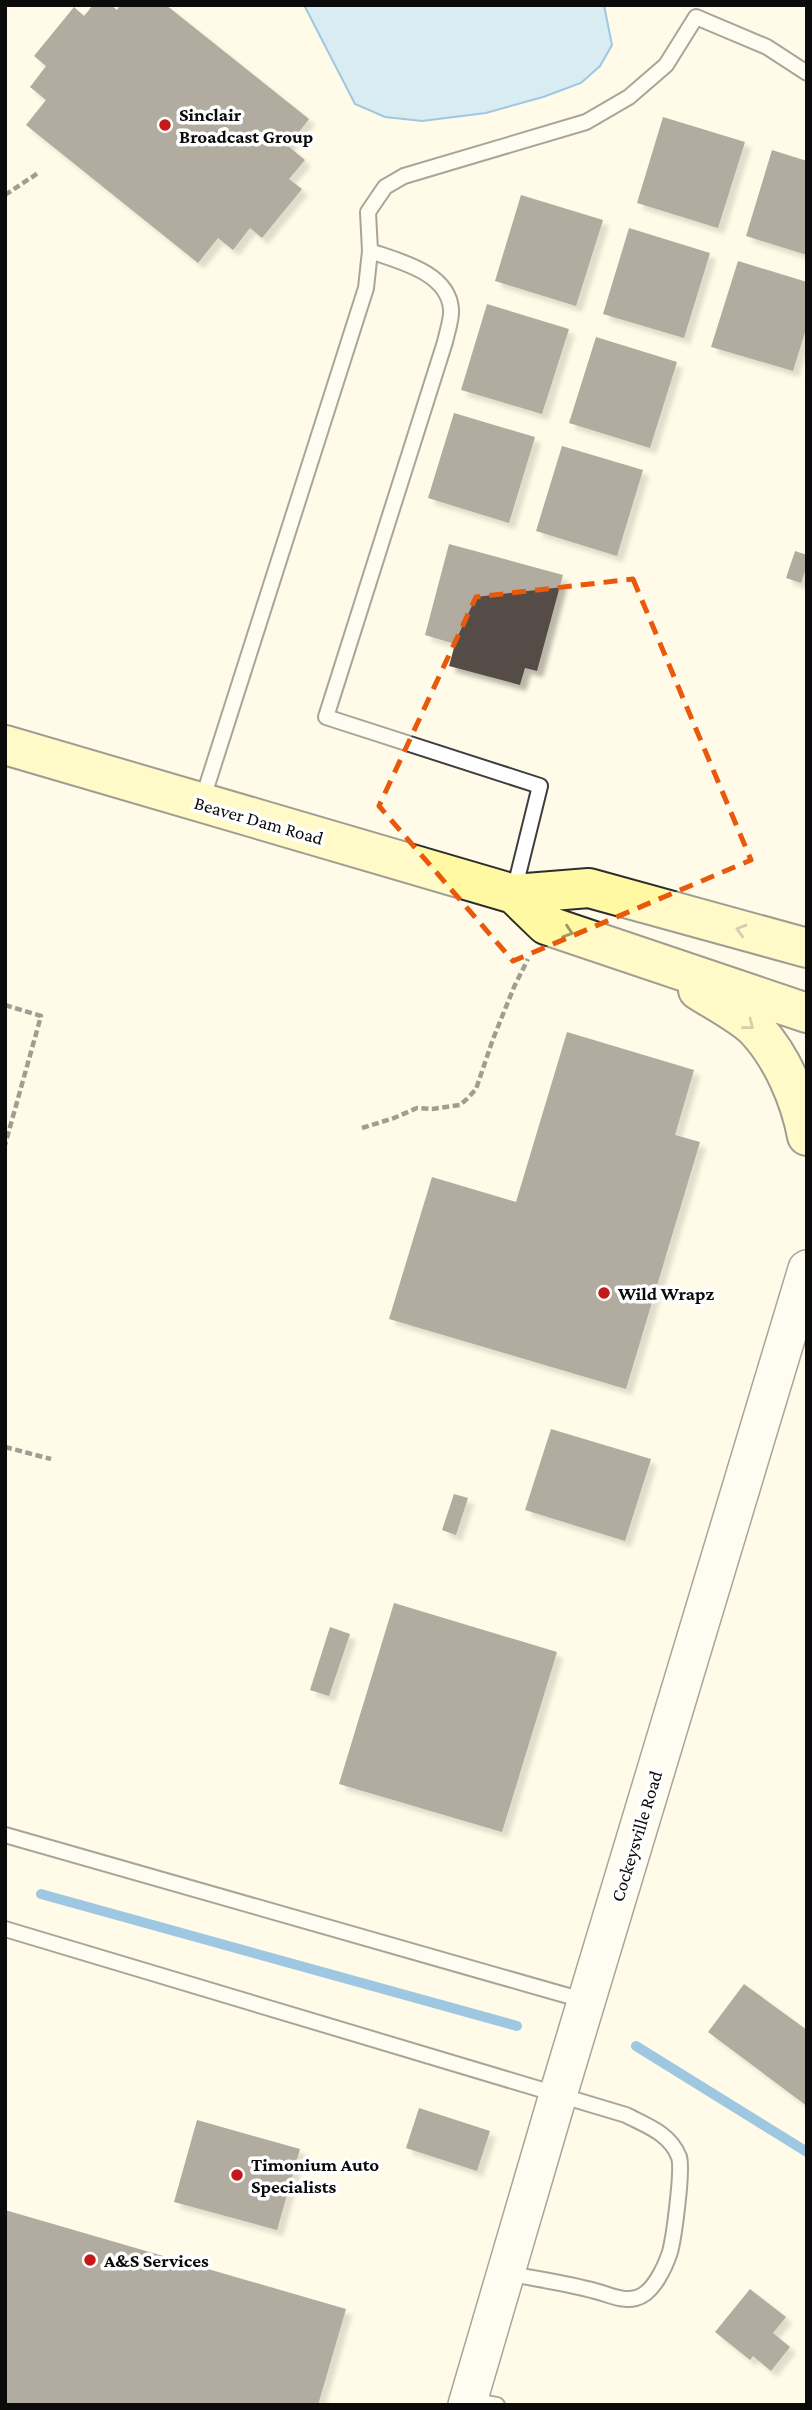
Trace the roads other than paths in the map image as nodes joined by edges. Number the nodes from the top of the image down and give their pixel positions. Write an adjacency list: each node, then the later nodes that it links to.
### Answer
1 (807, 73): 2 (lane)
2 (370, 251): 4 (lane); 5 (lane)
3 (5, 745): 4 (main road, Beaver Dam Road)
4 (202, 803): 5 (main road, Beaver Dam Road)
5 (514, 894): 6 (main road, Beaver Dam Road, one-way to 5); 7 (main road, Beaver Dam Road, one-way to 7)
6 (807, 948)
7 (653, 959): 8 (main road, Beaver Dam Road); 9 (main road, one-way to 9)
8 (807, 1013)
9 (807, 1136)
10 (807, 1269): 13 (street, Cockeysville Road)
11 (5, 1835): 13 (lane)
12 (5, 1929): 14 (lane)
13 (586, 2001): 14 (street, Cockeysville Road)
14 (558, 2095): 15 (street, Cockeysville Road); 15 (lane)
15 (506, 2273): 16 (street, Cockeysville Road)
16 (478, 2403)

